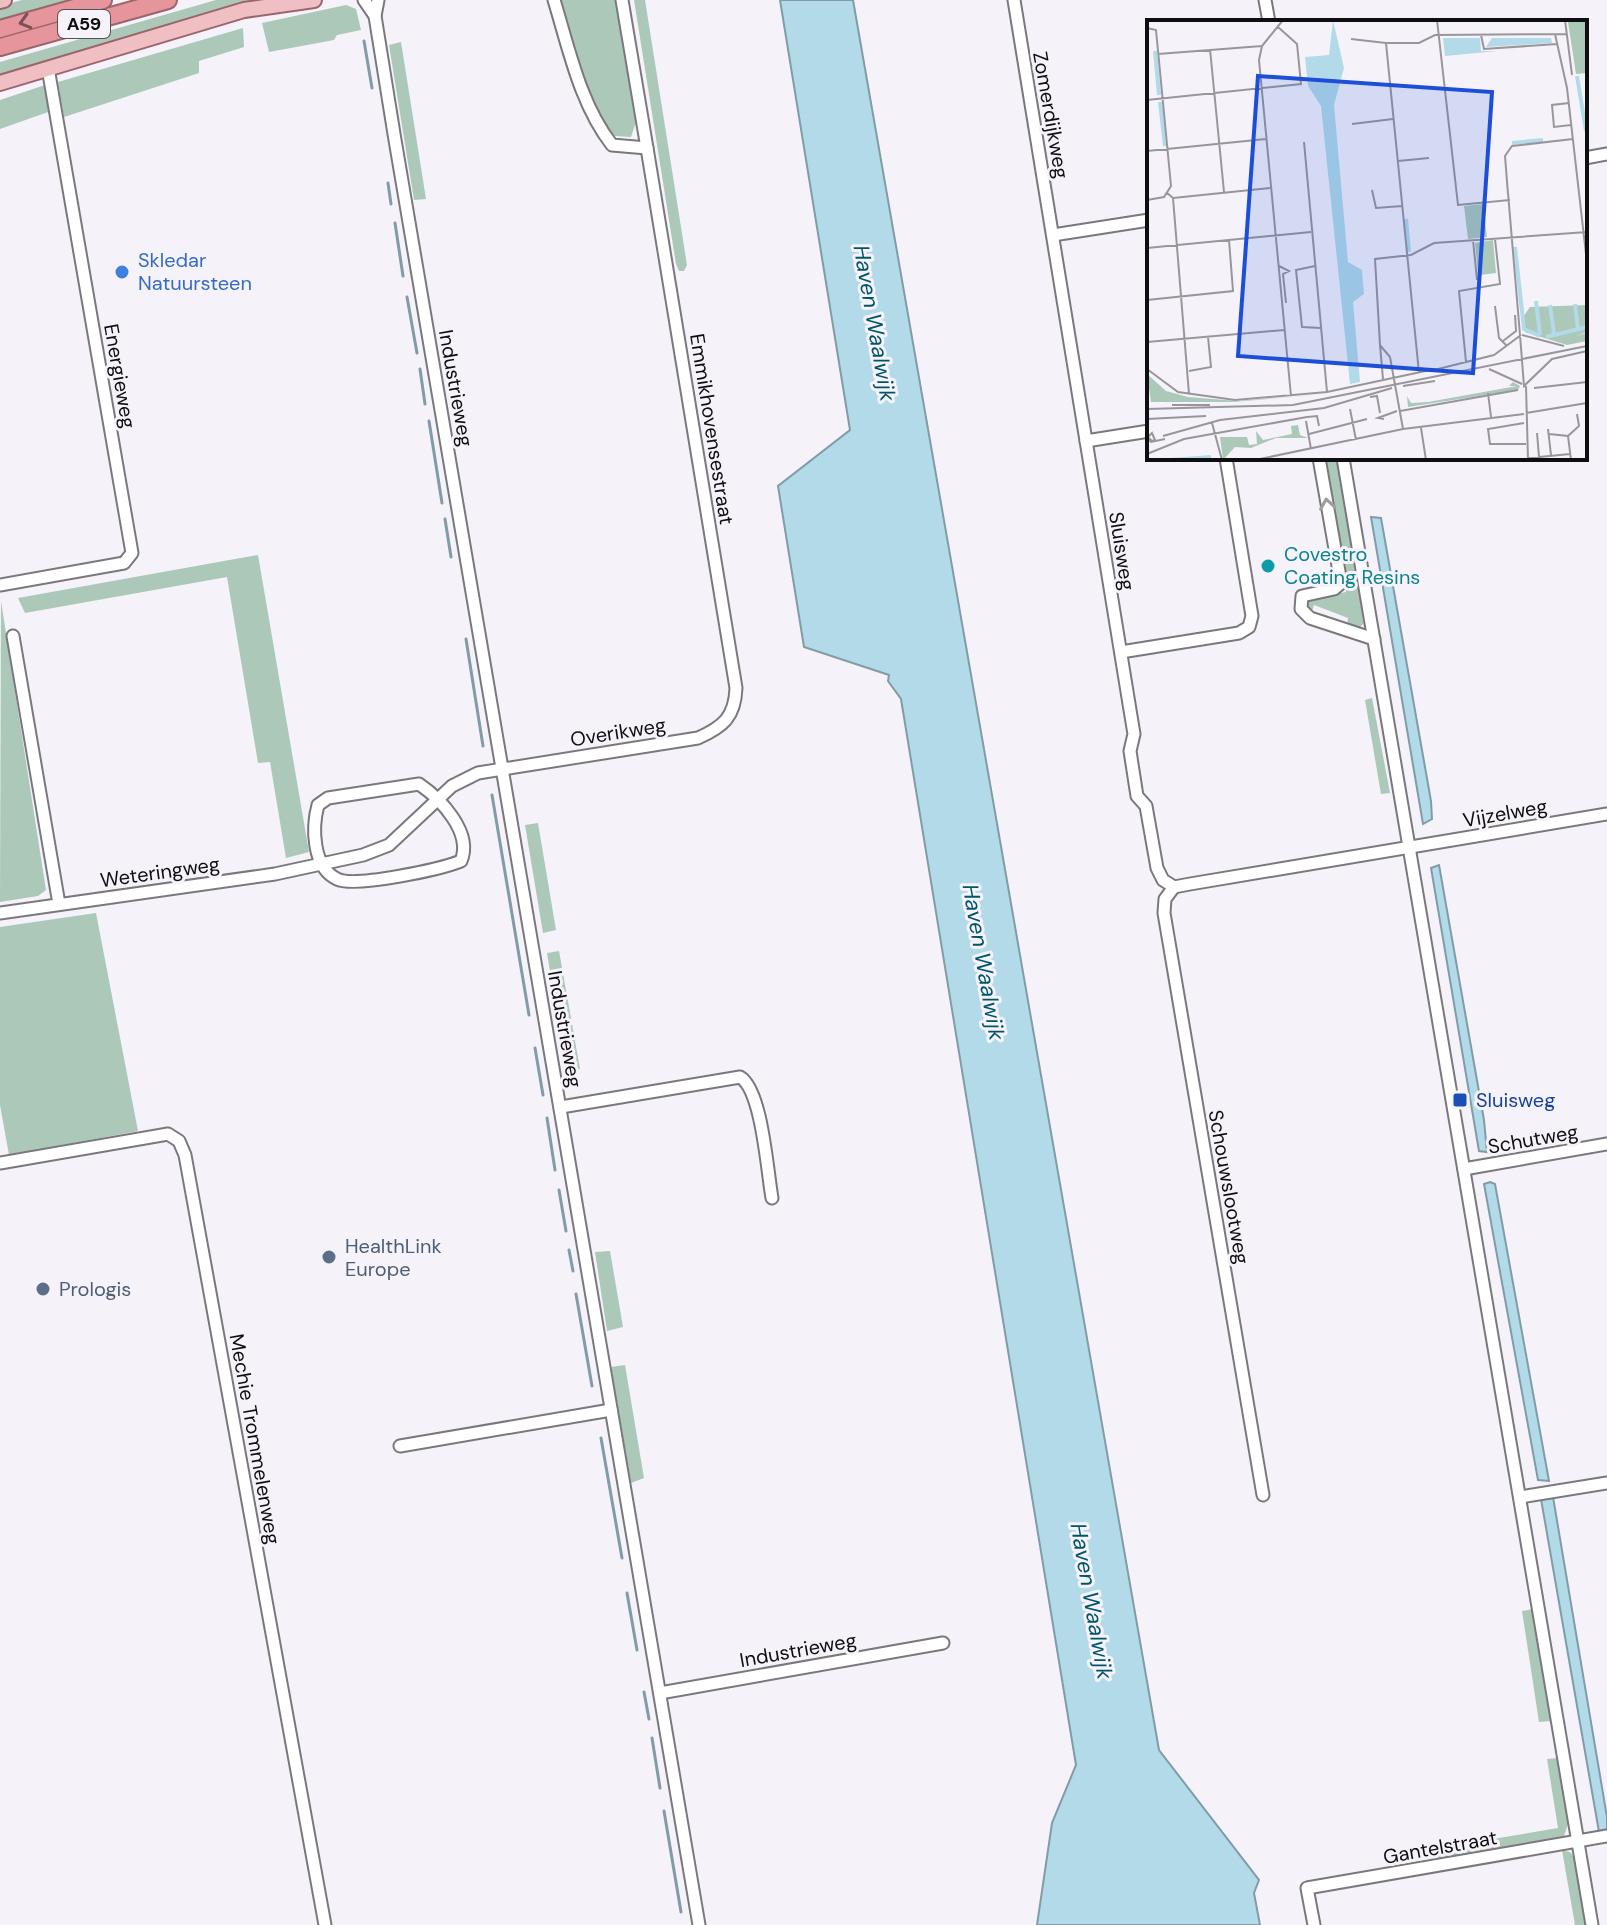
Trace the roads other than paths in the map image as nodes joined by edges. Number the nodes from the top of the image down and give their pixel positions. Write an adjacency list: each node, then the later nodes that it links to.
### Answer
1 (103, 0): 13 (highway, A59, one-way to 13)
2 (168, 0): 14 (highway, A59)
3 (314, 0): 10 (main road)
4 (364, 0): 11 (street, Industrieweg)
5 (378, 0): 11 (street, Industrieweg)
6 (554, 0): 17 (street)
7 (622, 0): 17 (street, Emmikhovensestraat)
8 (1014, 0): 21 (street, Zomerdijkweg)
9 (1265, 0): 12 (street)
10 (264, 4): 15 (main road)
11 (375, 16): 32 (street, Industrieweg)
12 (1269, 20)
13 (0, 29)
14 (0, 47)
15 (48, 68): 16 (main road); 27 (street, Energieweg)
16 (0, 83)
17 (647, 148): 31 (street, Emmikhovensestraat)
18 (1607, 154): 19 (street)
19 (1587, 158)
20 (1147, 220): 21 (street)
21 (1053, 235): 23 (street, Sluisweg)
22 (1147, 431): 23 (street)
23 (1086, 441): 30 (street, Sluisweg)
24 (1226, 460): 30 (street)
25 (1319, 460): 29 (street, one-way to 25)
26 (1343, 460): 29 (street)
27 (0, 585)
28 (13, 636): 38 (street)
29 (1374, 639): 35 (street)
30 (1121, 652): 37 (street)
31 (731, 715): 32 (street, Overikweg)
32 (503, 767): 33 (street); 40 (street, Industrieweg)
33 (435, 800): 36 (street); 36 (street); 36 (street)
34 (1607, 814): 35 (street, Vijzelweg)
35 (1409, 848): 37 (street); 43 (street)
36 (324, 865): 38 (street, Weteringweg)
37 (1174, 887): 48 (street, Schouwslootweg)
38 (59, 904): 39 (street, Weteringweg)
39 (0, 913)
40 (561, 1107): 44 (street, Industrieweg); 45 (street, Industrieweg)
41 (1607, 1144): 43 (street, Schutweg)
42 (0, 1163): 54 (street, Mechie Trommelenweg)
43 (1464, 1169): 49 (street)
44 (772, 1198)
45 (611, 1410): 46 (street); 51 (street, Industrieweg)
46 (400, 1446)
47 (1607, 1483): 49 (street)
48 (1263, 1495)
49 (1520, 1497): 53 (street)
50 (943, 1643): 51 (street, Industrieweg)
51 (660, 1693): 55 (street, Industrieweg)
52 (1607, 1836): 53 (street, Gantelstraat)
53 (1579, 1841): 56 (street, Gantelstraat); 57 (street)
54 (325, 1925)
55 (699, 1925)
56 (1314, 1925)
57 (1592, 1925)

